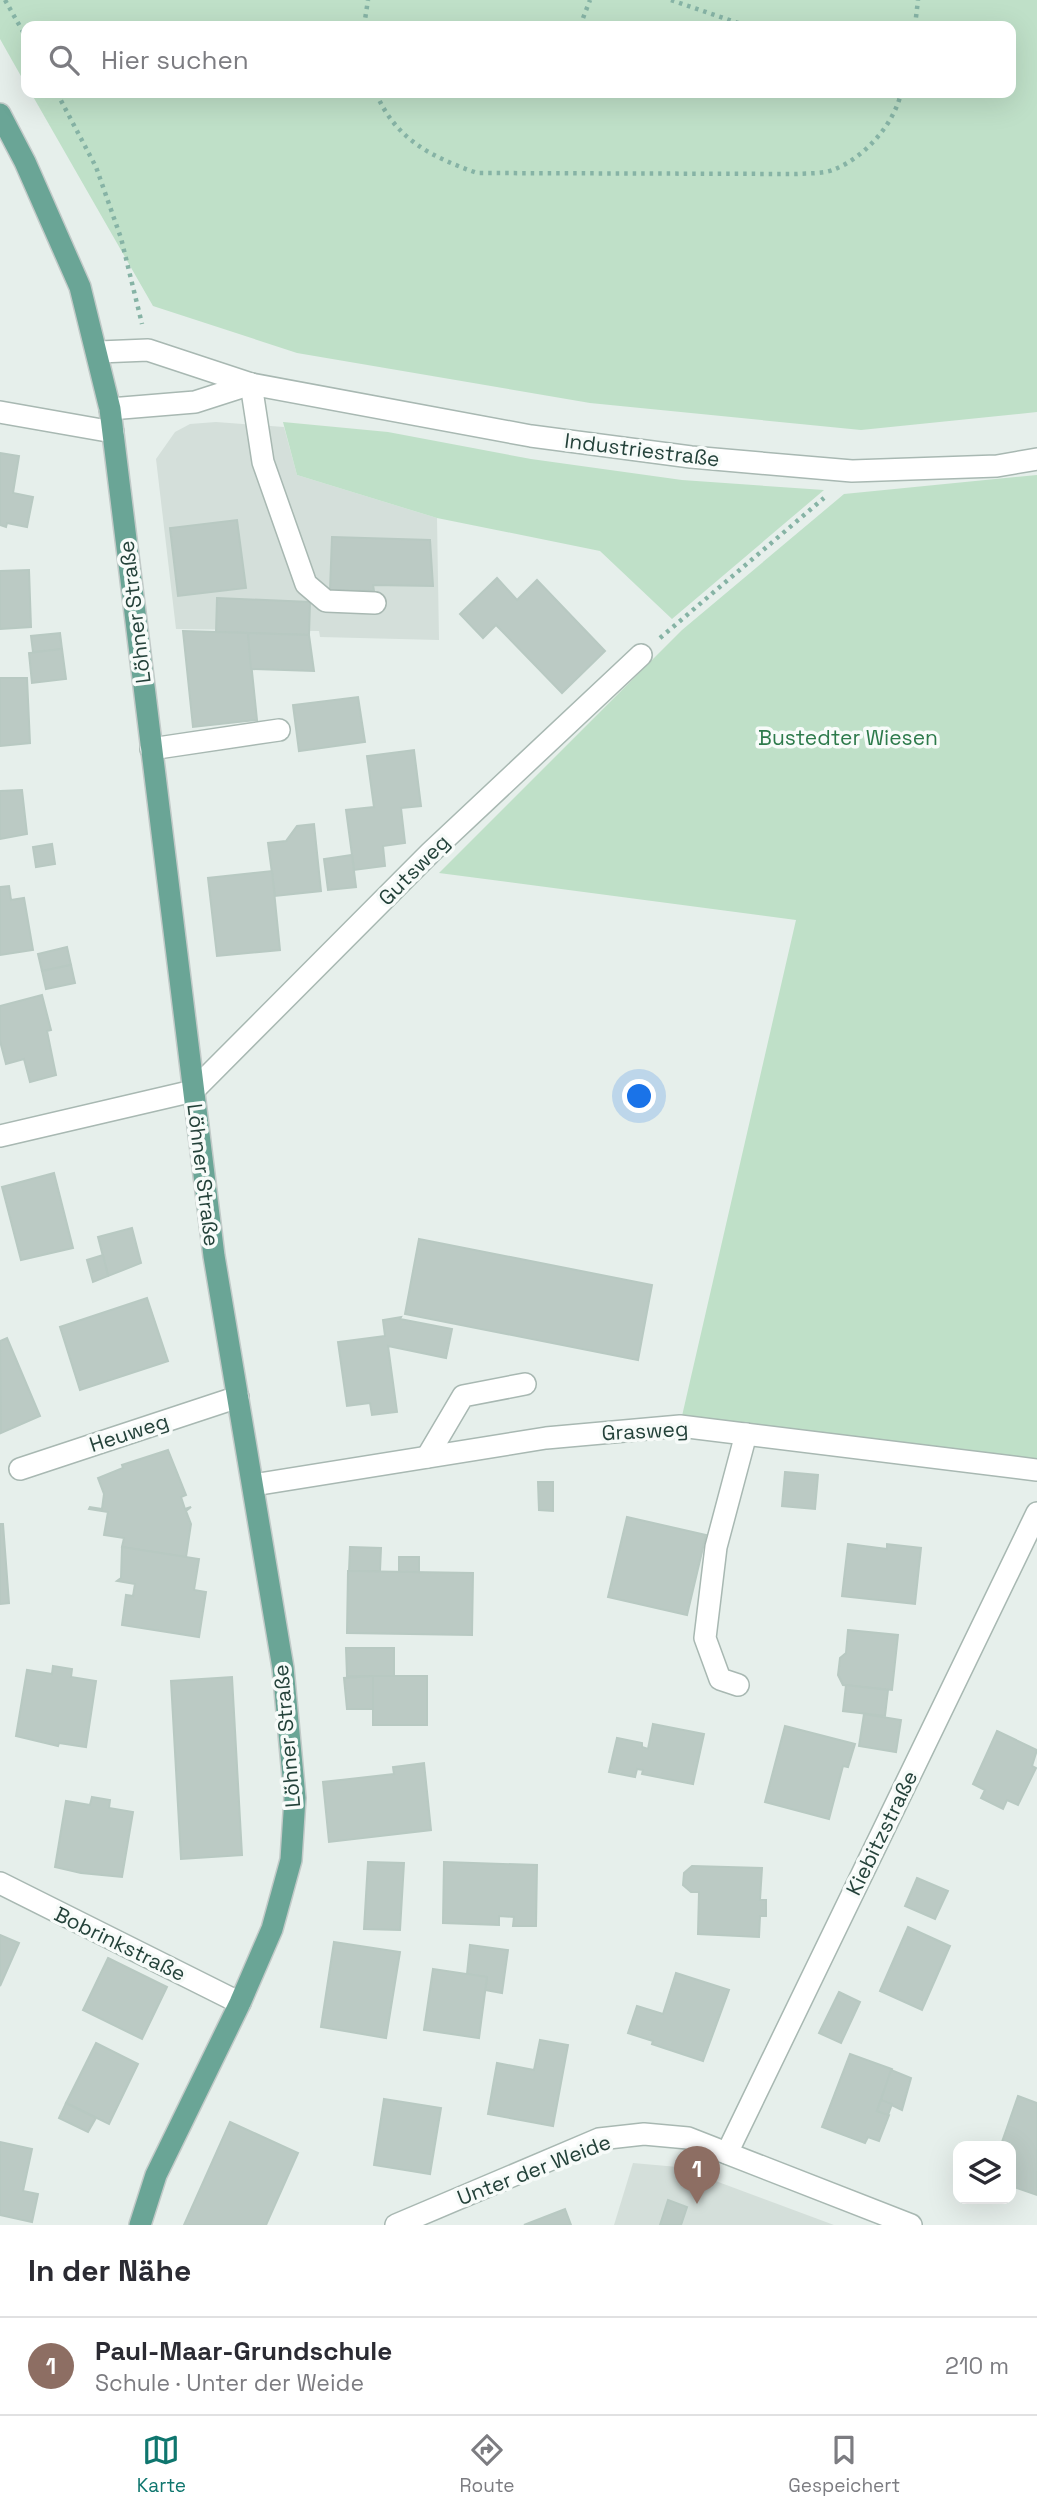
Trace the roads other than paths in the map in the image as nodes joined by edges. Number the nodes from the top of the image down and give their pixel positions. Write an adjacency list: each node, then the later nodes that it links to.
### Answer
1 (0, 114): 2 (main road, Löhner Straße)
2 (99, 352): 3 (street, Industriestraße); 4 (main road, Löhner Straße)
3 (251, 384): 4 (street, Industriestraße); 7 (street, Industriestraße); 8 (street)
4 (110, 409): 6 (main road, Löhner Straße)
5 (0, 412): 6 (street)
6 (113, 432): 11 (main road, Löhner Straße)
7 (1037, 459)
8 (375, 603)
9 (641, 655): 12 (street, Gutsweg)
10 (279, 730): 11 (street)
11 (151, 749): 12 (main road, Löhner Straße)
12 (193, 1091): 13 (street); 15 (main road, Löhner Straße)
13 (0, 1136)
14 (524, 1384): 17 (street)
15 (238, 1397): 18 (street, Heuweg); 20 (main road, Löhner Straße)
16 (746, 1434): 17 (street, Grasweg); 19 (street, Grasweg); 22 (street)
17 (427, 1457): 20 (street, Grasweg)
18 (20, 1469)
19 (1037, 1470)
20 (254, 1485): 24 (main road, Löhner Straße)
21 (1037, 1513): 25 (street, Kiebitzstraße)
22 (738, 1685)
23 (0, 1883): 24 (street, Bobrinkstraße)
24 (240, 2003): 26 (main road, Löhner Straße)
25 (727, 2153): 27 (street, Unter der Weide); 28 (street, Unter der Weide)
26 (140, 2225)
27 (396, 2225)
28 (911, 2225)

